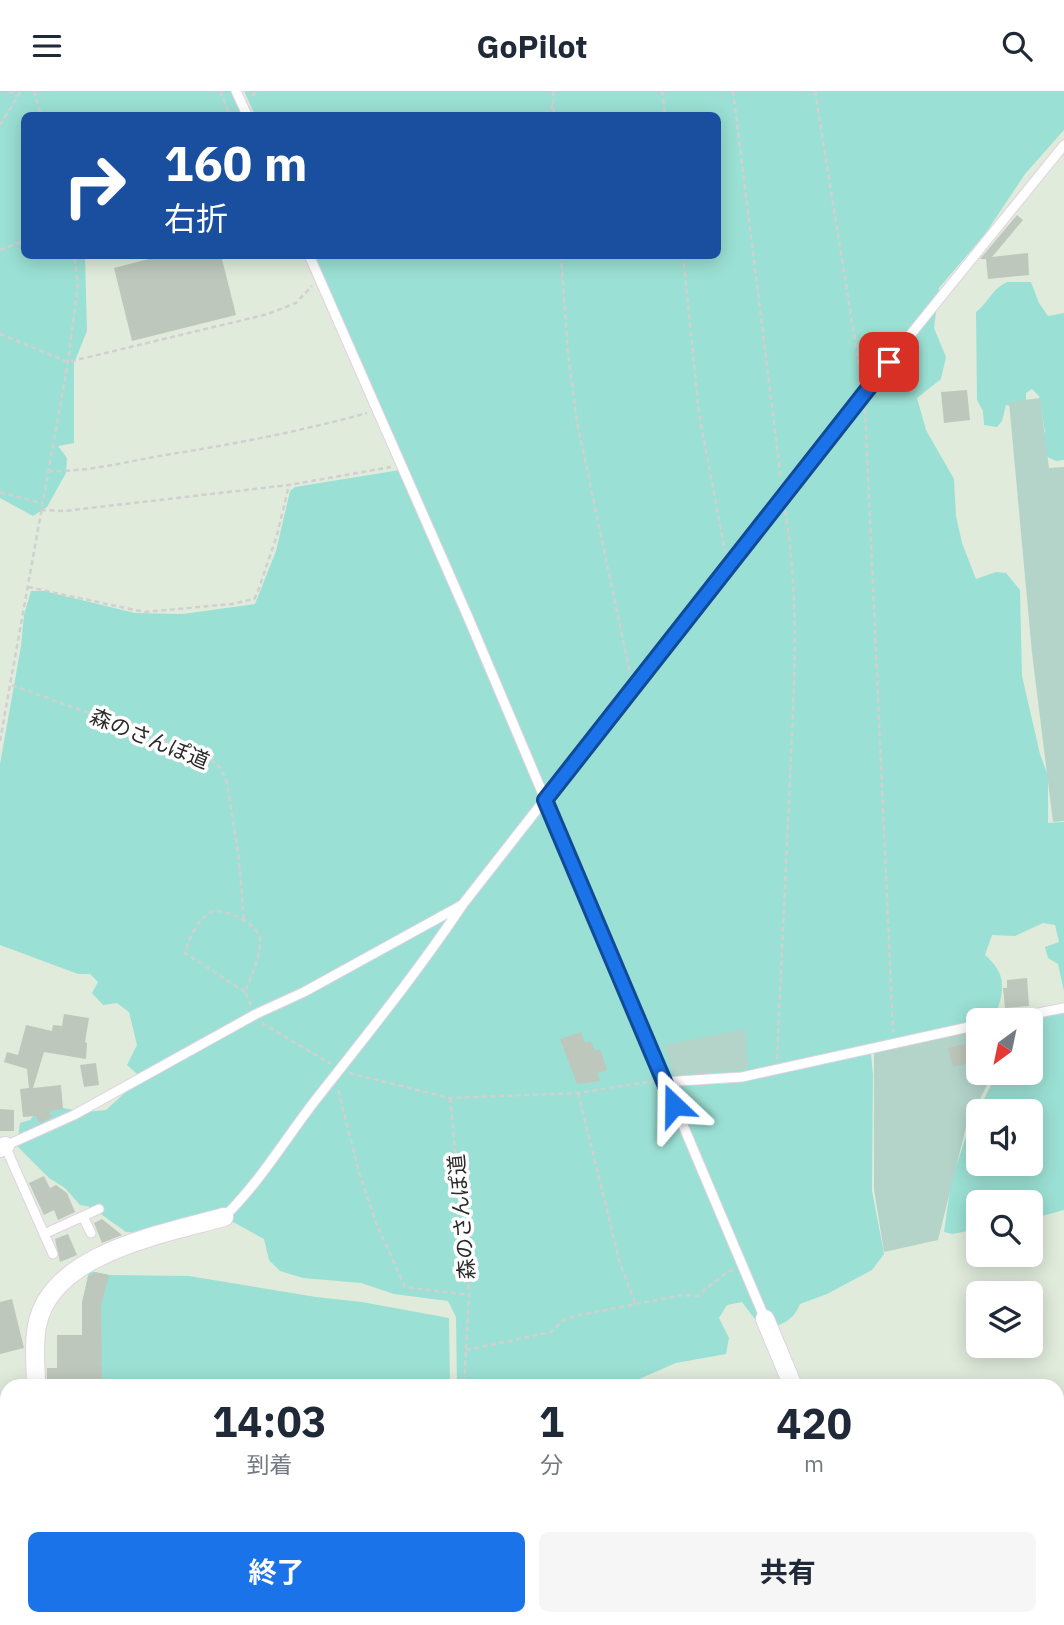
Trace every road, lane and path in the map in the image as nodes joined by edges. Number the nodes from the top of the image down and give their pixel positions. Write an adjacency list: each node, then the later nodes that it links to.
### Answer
1 (8, 91): 10 (path)
2 (21, 91): 10 (path)
3 (34, 91): 12 (path)
4 (220, 91): 13 (path)
5 (236, 91): 14 (lane)
6 (553, 91): 11 (path)
7 (662, 91): 17 (path)
8 (733, 91): 35 (path)
9 (816, 91): 29 (path)
10 (18, 96): 18 (path)
11 (552, 106): 15 (path); 16 (path)
12 (40, 112)
13 (229, 112)
14 (246, 112)
15 (547, 112)
16 (553, 112)
17 (666, 112)
18 (0, 125)
19 (1064, 145): 29 (lane)
20 (21, 242): 21 (path)
21 (0, 250)
22 (75, 259): 28 (path)
23 (311, 259): 26 (lane)
24 (561, 259): 41 (path)
25 (683, 259): 38 (path)
26 (319, 278): 28 (path); 30 (lane)
27 (0, 334): 28 (path)
28 (68, 362): 32 (path)
29 (864, 392): 35 (lane); 51 (path)
30 (377, 410): 31 (lane); 32 (path)
31 (401, 465): 33 (path); 43 (lane)
32 (48, 471): 36 (path)
33 (289, 485): 37 (path); 39 (path)
34 (0, 492): 36 (path)
35 (783, 495): 38 (lane); 52 (path)
36 (42, 504): 37 (path)
37 (41, 510): 39 (path)
38 (728, 564): 41 (lane)
39 (28, 587): 40 (path)
40 (12, 685): 42 (path); 45 (path, 森のさんぽ道)
41 (633, 687): 43 (lane)
42 (0, 741)
43 (545, 800): 44 (lane); 54 (lane)
44 (463, 904): 49 (lane); 53 (lane)
45 (244, 921): 46 (path, 森のさんぽ道); 46 (path)
46 (245, 992): 49 (path)
47 (1064, 1008): 48 (lane)
48 (1043, 1012)
49 (254, 1016): 53 (path); 57 (lane)
50 (966, 1028): 51 (lane)
51 (893, 1044): 52 (lane)
52 (777, 1069): 54 (lane)
53 (337, 1073): 56 (path); 60 (lane); 65 (path, 森のさんぽ道)
54 (663, 1080): 55 (path); 64 (lane)
55 (578, 1093): 56 (path); 66 (path)
56 (450, 1098): 65 (path, 森のさんぽ道)
57 (2, 1147): 62 (lane)
58 (99, 1209): 59 (lane)
59 (83, 1217): 61 (lane); 62 (lane)
60 (224, 1217): 69 (street)
61 (91, 1233)
62 (44, 1234): 63 (lane)
63 (53, 1254)
64 (743, 1267): 66 (path); 67 (lane)
65 (468, 1295): 68 (path, 森のさんぽ道)
66 (636, 1304): 68 (path)
67 (765, 1319): 71 (street)
68 (466, 1350): 70 (path, 森のさんぽ道)
69 (36, 1379)
70 (464, 1379)
71 (790, 1379)

